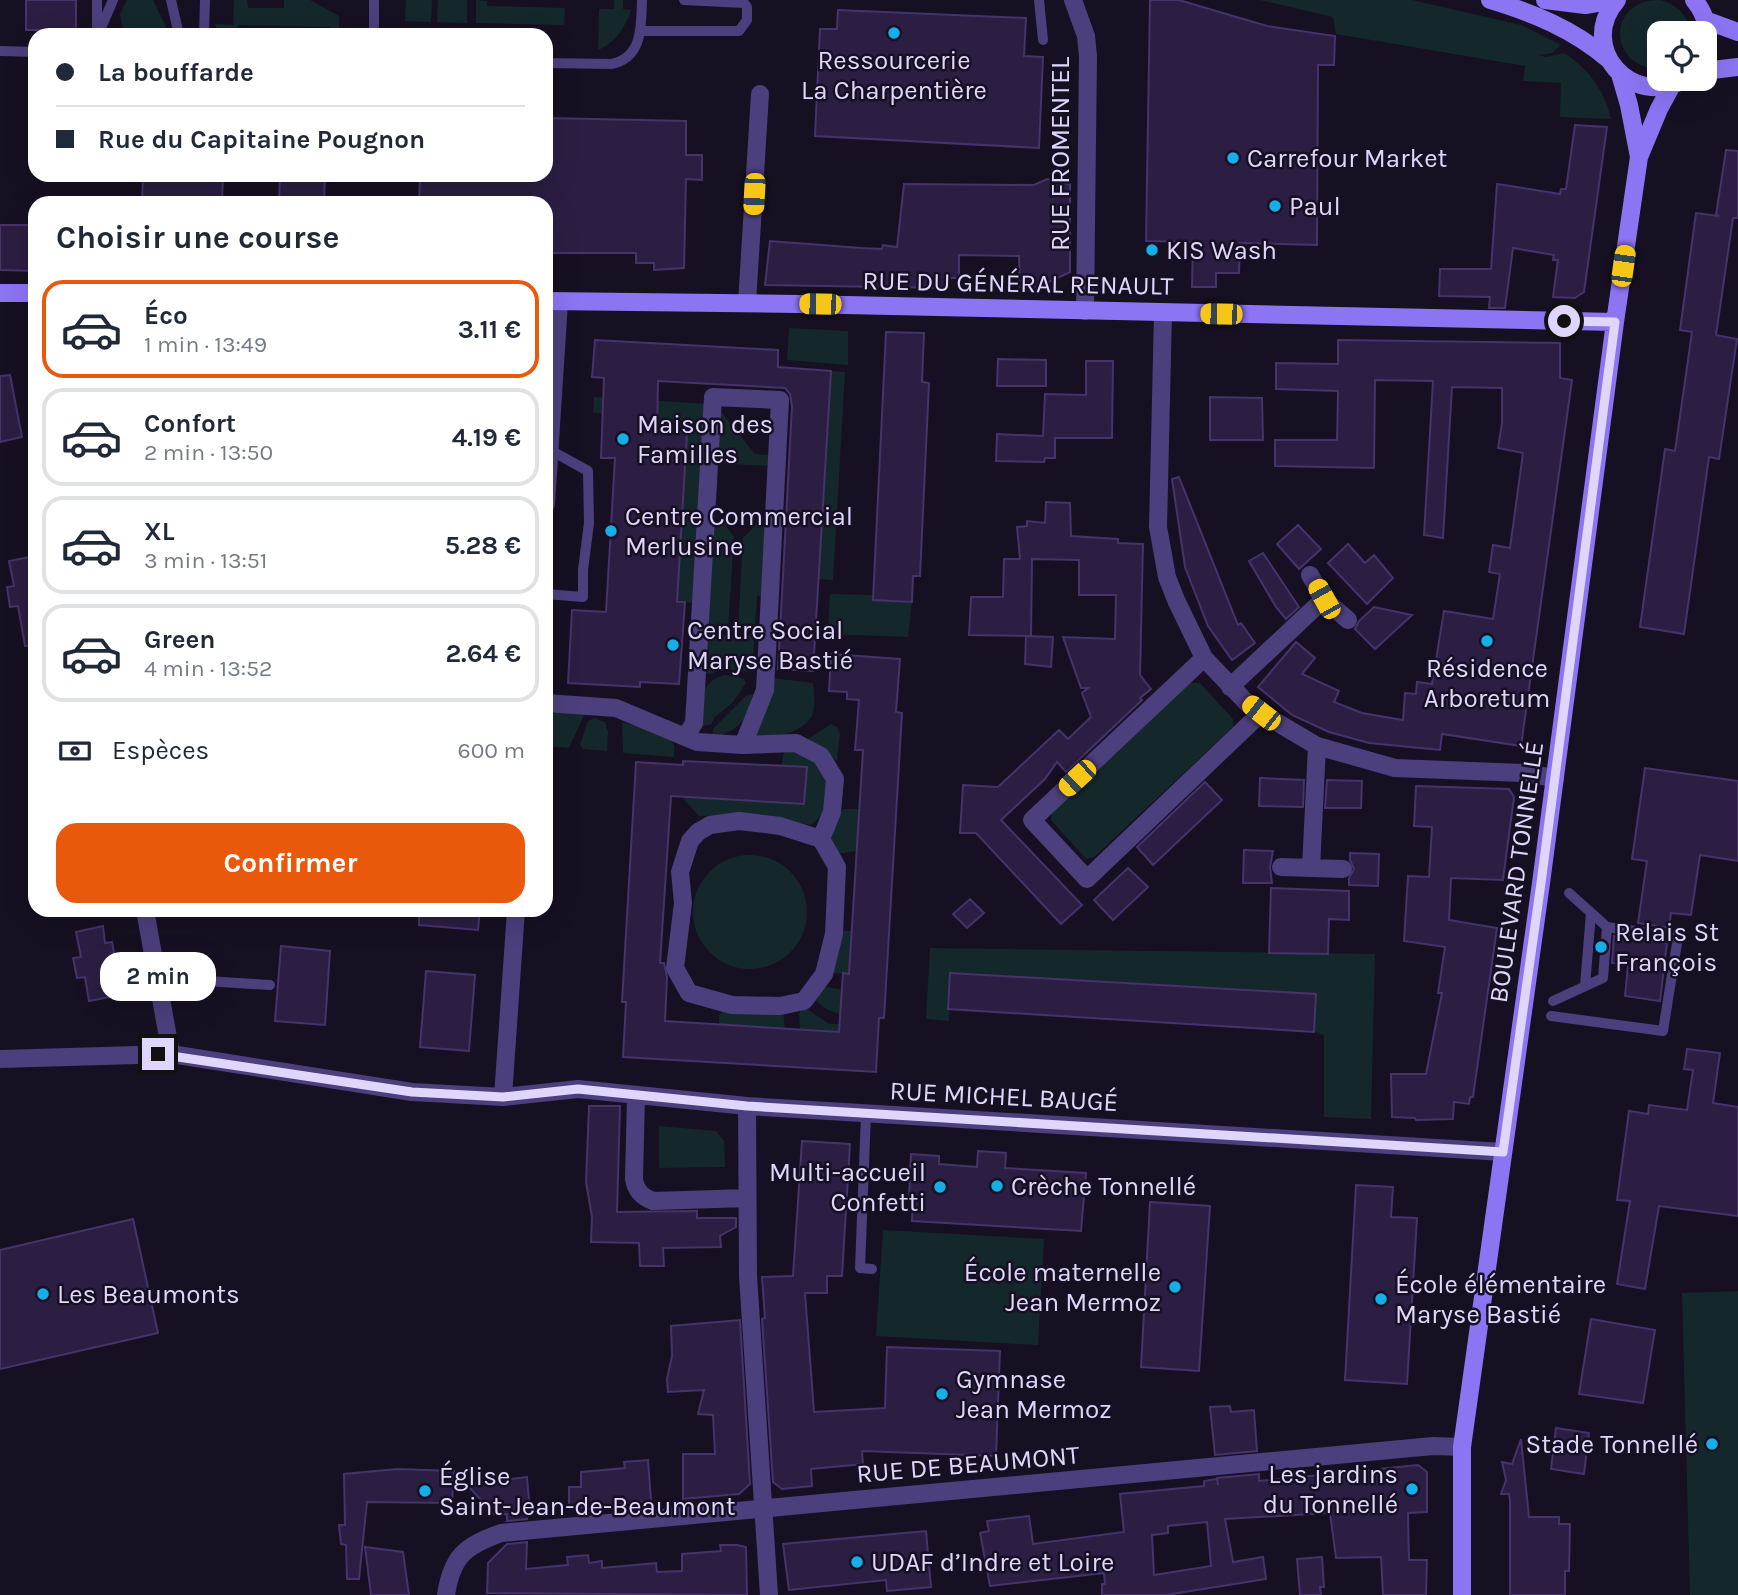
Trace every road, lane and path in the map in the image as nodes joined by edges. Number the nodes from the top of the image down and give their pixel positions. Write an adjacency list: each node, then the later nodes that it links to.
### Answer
1 (97, 0): 15 (lane)
2 (113, 0): 16 (lane)
3 (171, 0): 17 (lane)
4 (205, 0): 18 (lane)
5 (374, 0): 19 (lane)
6 (642, 0): 20 (lane)
7 (684, 0): 20 (lane)
8 (1038, 0): 22 (lane)
9 (1073, 0): 37 (street, RUE FROMENTEL)
10 (1490, 0): 26 (main road)
11 (1545, 0): 12 (main road)
12 (1616, 0): 26 (main road, BOULEVARD TONNELLÉ)
13 (1694, 0): 14 (main road)
14 (1705, 20): 21 (main road)
15 (97, 28)
16 (100, 28)
17 (177, 28)
18 (204, 28)
19 (373, 28)
20 (641, 31): 25 (lane)
21 (1738, 32)
22 (1043, 40)
23 (0, 51): 24 (lane)
24 (28, 52)
25 (553, 63)
26 (1615, 67): 29 (main road); 32 (main road, BOULEVARD TONNELLÉ)
27 (1738, 67): 28 (main road)
28 (1717, 69)
29 (1647, 87)
30 (1672, 91): 32 (main road, BOULEVARD TONNELLÉ)
31 (760, 94): 36 (street)
32 (1639, 157): 39 (main road, BOULEVARD TONNELLÉ)
33 (0, 293): 34 (main road)
34 (28, 294)
35 (553, 302): 36 (main road, RUE DU GÉNÉRAL RENAULT)
36 (747, 303): 37 (main road, RUE DU GÉNÉRAL RENAULT)
37 (1085, 311): 38 (main road, RUE DU GÉNÉRAL RENAULT)
38 (1163, 313): 39 (main road, RUE DU GÉNÉRAL RENAULT); 45 (street)
39 (1615, 322): 52 (main road, BOULEVARD TONNELLÉ)
40 (553, 452): 42 (lane)
41 (1311, 575): 43 (street)
42 (553, 595)
43 (1324, 599): 44 (street); 46 (street)
44 (1348, 620)
45 (1204, 658): 46 (street); 48 (street)
46 (1230, 687): 48 (street)
47 (553, 704): 49 (street)
48 (1261, 713): 51 (street)
49 (686, 736): 50 (street); 50 (street)
50 (743, 744): 53 (street)
51 (1317, 746): 52 (street); 55 (street)
52 (1555, 778): 73 (main road, BOULEVARD TONNELLÉ)
53 (821, 839): 53 (street)
54 (1281, 867): 55 (street)
55 (1311, 868): 56 (street)
56 (1343, 869)
57 (1569, 893): 58 (lane)
58 (1591, 913): 61 (lane); 64 (lane)
59 (146, 917): 62 (street)
60 (516, 917): 70 (street)
61 (1608, 927): 64 (lane); 66 (lane)
62 (157, 978): 63 (lane); 67 (street)
63 (270, 985)
64 (1585, 986): 65 (lane)
65 (1553, 1001)
66 (1551, 1016)
67 (171, 1054): 68 (street, RUE MICHEL BAUGÉ); 70 (street, RUE MICHEL BAUGÉ)
68 (0, 1059)
69 (636, 1096): 70 (street, RUE MICHEL BAUGÉ); 71 (street, RUE MICHEL BAUGÉ); 74 (street)
70 (503, 1097)
71 (747, 1106): 72 (street, RUE MICHEL BAUGÉ); 74 (street)
72 (866, 1114): 73 (street, RUE MICHEL BAUGÉ); 75 (lane)
73 (1503, 1152): 76 (main road, BOULEVARD TONNELLÉ)
74 (747, 1198): 77 (street)
75 (872, 1269)
76 (1462, 1447): 77 (street, RUE DE BEAUMONT); 80 (main road, BOULEVARD TONNELLÉ)
77 (762, 1510): 78 (street, RUE DE BEAUMONT); 79 (street)
78 (446, 1595)
79 (769, 1595)
80 (1462, 1595)

